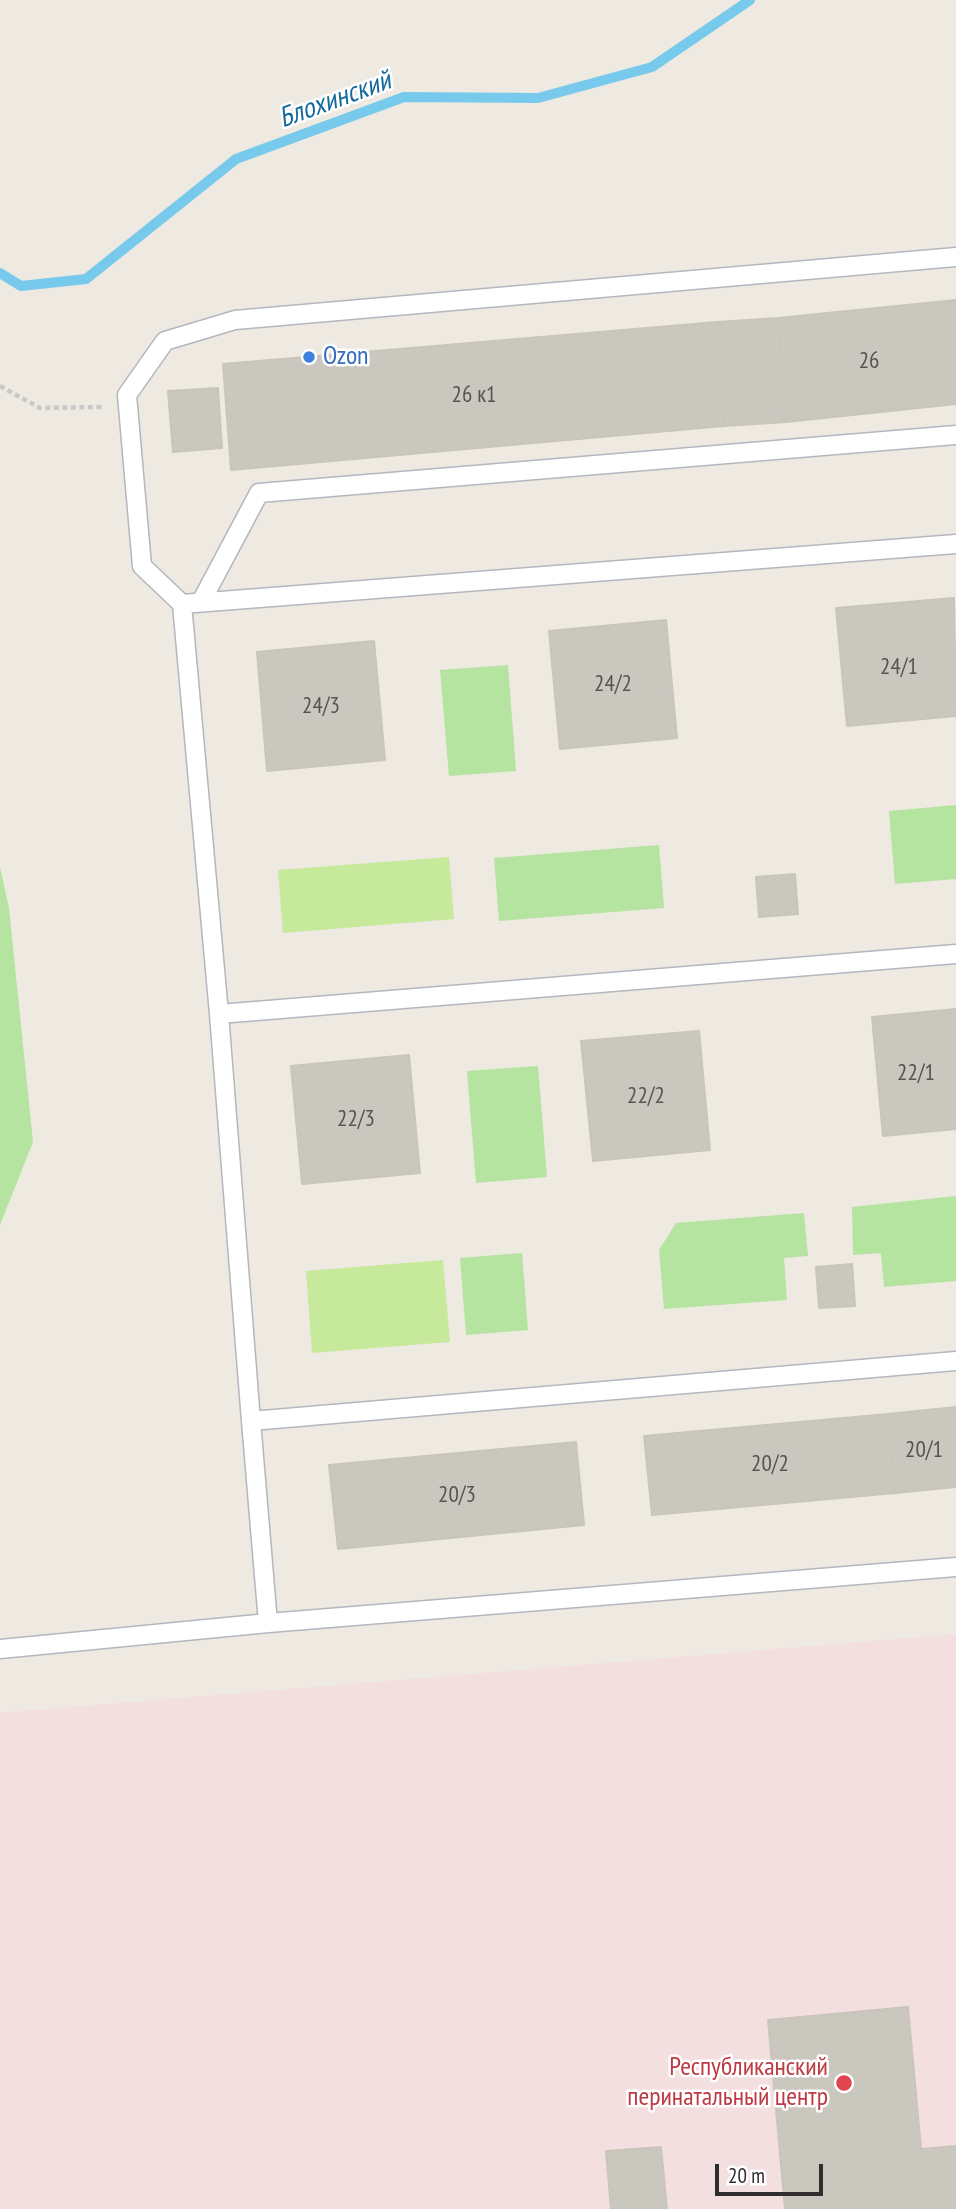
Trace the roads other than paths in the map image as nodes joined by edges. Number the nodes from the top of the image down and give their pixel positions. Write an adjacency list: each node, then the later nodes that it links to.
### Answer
1 (956, 257): 5 (lane)
2 (956, 435): 4 (lane)
3 (956, 544): 4 (lane)
4 (201, 602): 5 (lane)
5 (182, 604): 7 (lane)
6 (956, 954): 7 (lane)
7 (219, 1014): 9 (lane)
8 (956, 1361): 9 (lane)
9 (251, 1421): 11 (lane)
10 (956, 1567): 11 (lane)
11 (268, 1623): 12 (lane)
12 (0, 1649)

